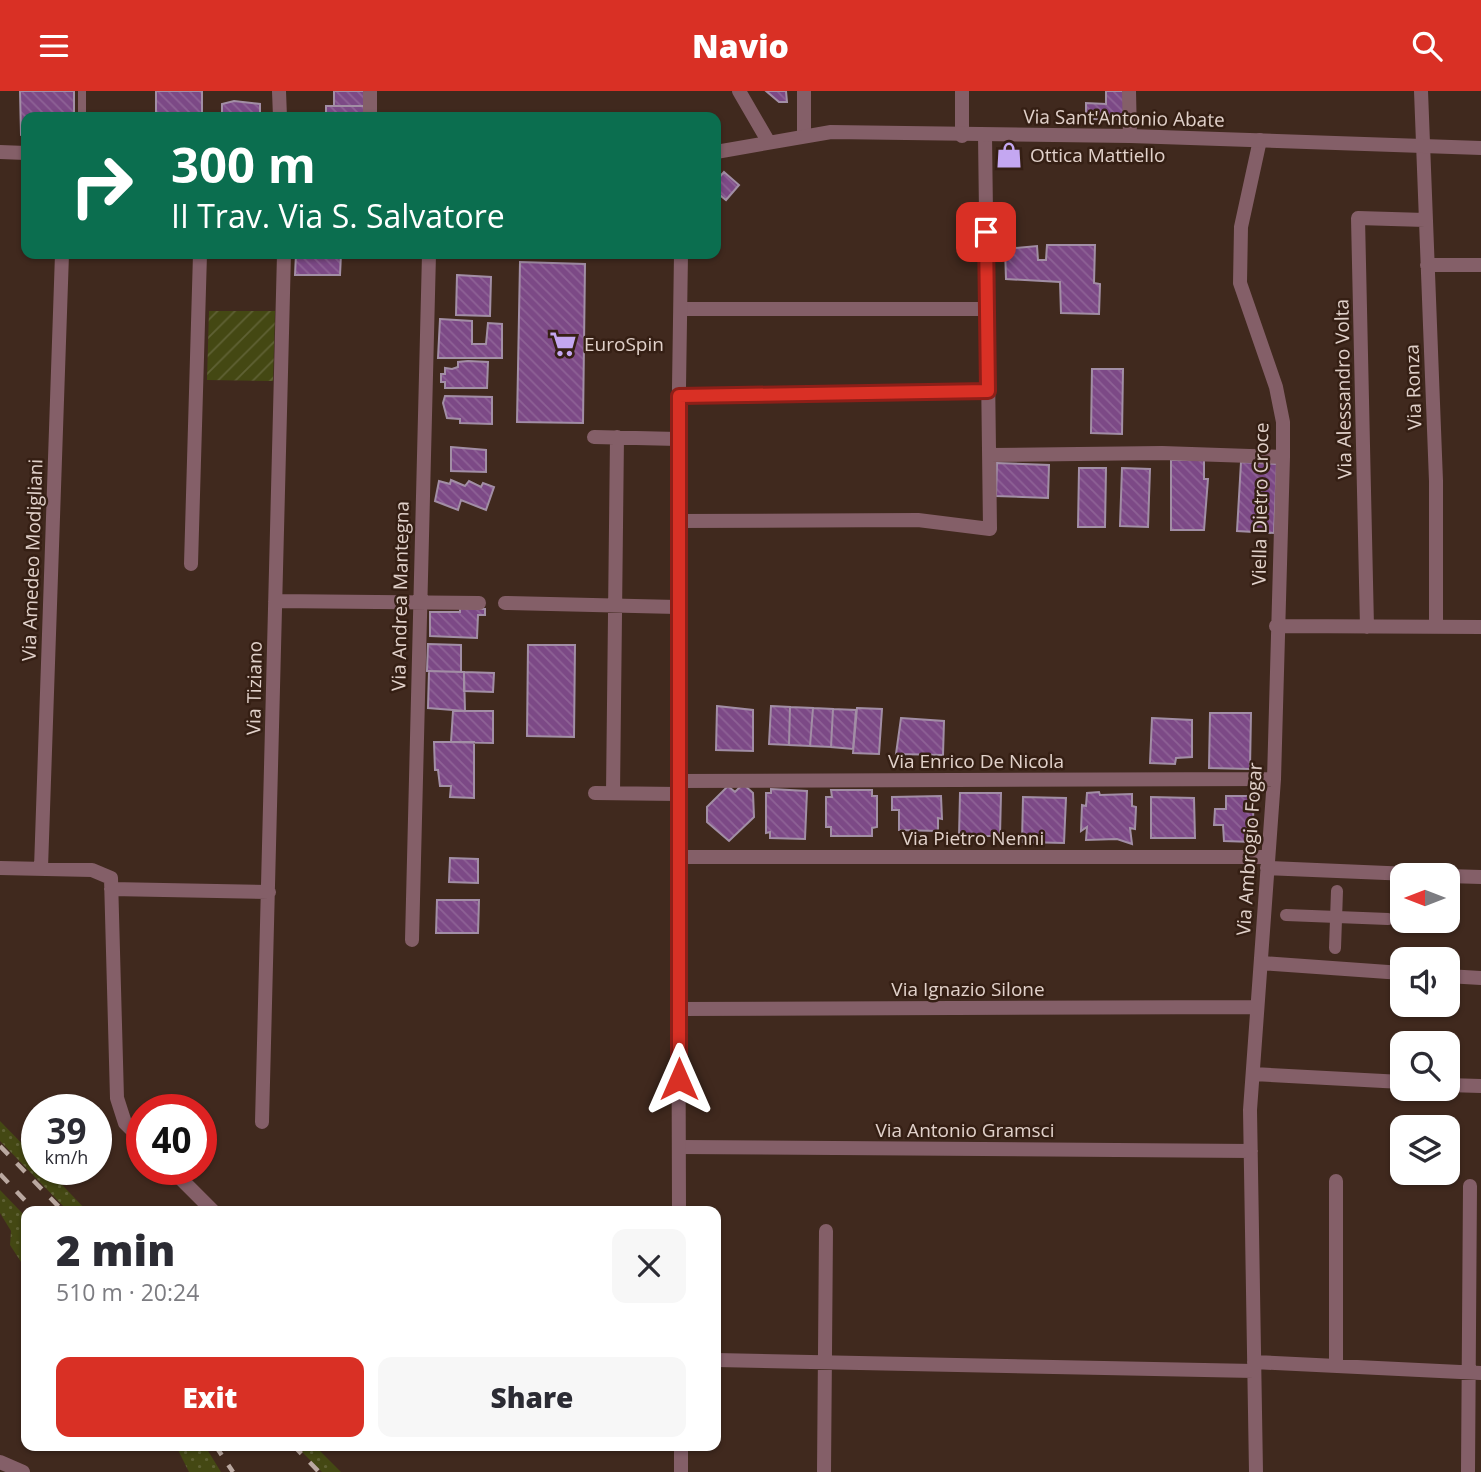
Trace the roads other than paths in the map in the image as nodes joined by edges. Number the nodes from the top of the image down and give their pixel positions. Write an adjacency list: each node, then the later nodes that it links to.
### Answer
1 (82, 91): 9 (lane)
2 (279, 91): 10 (street)
3 (370, 91): 11 (street)
4 (739, 91): 16 (street)
5 (804, 91): 12 (street)
6 (962, 91): 14 (street)
7 (1129, 91): 15 (street)
8 (1421, 91): 18 (street, Via Ronza)
9 (82, 112)
10 (279, 112)
11 (370, 112)
12 (804, 135): 14 (street, Via Sant'Antonio Abate); 16 (street, Via Sant'Antonio Abate)
13 (985, 135): 14 (street, Via Sant'Antonio Abate); 15 (street, Via Sant'Antonio Abate); 32 (street)
14 (962, 136)
15 (1130, 137): 17 (street, Via Sant'Antonio Abate)
16 (768, 141): 20 (street, Via Sant'Antonio Abate)
17 (1260, 141): 18 (street, Via Sant'Antonio Abate); 39 (street, Viella Dietro Croce)
18 (1422, 146): 19 (street, Via Sant'Antonio Abate); 23 (street, Via Ronza)
19 (1481, 148)
20 (721, 151)
21 (0, 152): 22 (street)
22 (21, 153)
23 (1425, 220): 29 (street, Via Ronza); 49 (street, Via Alessandro Volta)
24 (62, 259): 59 (street, Via Amedeo Modigliani)
25 (200, 259): 41 (street)
26 (284, 259): 42 (street, Via Tiziano)
27 (429, 259): 43 (street, Via Andrea Mantegna)
28 (681, 259): 31 (street)
29 (1427, 265): 30 (street); 50 (street, Via Ronza)
30 (1481, 265)
31 (681, 309): 32 (street); 34 (street)
32 (987, 309): 33 (street)
33 (988, 391): 34 (street); 38 (street)
34 (679, 396): 37 (street)
35 (594, 437): 36 (street)
36 (617, 437): 37 (street); 46 (street)
37 (678, 439): 40 (street)
38 (989, 455): 39 (street); 40 (street)
39 (1283, 457): 48 (street, Viella Dietro Croce)
40 (677, 521): 47 (street)
41 (191, 564)
42 (275, 601): 43 (street); 65 (street, Via Tiziano)
43 (418, 602): 44 (street); 69 (street, Via Andrea Mantegna)
44 (479, 603)
45 (505, 603): 46 (street)
46 (615, 606): 47 (street); 55 (street)
47 (677, 607): 53 (street)
48 (1276, 626): 49 (street); 52 (street, Via Ambrogio Fogar)
49 (1367, 627): 50 (street)
50 (1436, 627): 51 (street)
51 (1481, 627)
52 (1274, 779): 53 (street, Via Enrico De Nicola); 57 (street, Via Ambrogio Fogar)
53 (678, 787): 55 (street, Via Enrico De Nicola); 56 (street)
54 (595, 793): 55 (street, Via Enrico De Nicola)
55 (613, 793)
56 (678, 857): 57 (street, Via Pietro Nenni); 76 (street)
57 (1268, 863): 60 (street, Via Pietro Nenni); 71 (street, Via Ambrogio Fogar)
58 (0, 868): 59 (street)
59 (41, 868): 63 (street)
60 (1390, 872)
61 (1460, 876): 62 (street)
62 (1481, 877)
63 (111, 888): 65 (street); 82 (street)
64 (1337, 891): 67 (street)
65 (269, 892): 81 (street, Via Tiziano)
66 (1286, 915): 67 (street)
67 (1336, 917): 68 (street); 70 (street)
68 (1388, 919)
69 (412, 940)
70 (1335, 948)
71 (1261, 963): 72 (street); 75 (street, Via Ambrogio Fogar)
72 (1390, 972)
73 (1460, 977): 74 (street)
74 (1481, 978)
75 (1257, 1007): 76 (street, Via Ignazio Silone); 77 (street, Via Ambrogio Fogar)
76 (679, 1009): 83 (street)
77 (1253, 1074): 78 (street); 84 (street, Via Ambrogio Fogar)
78 (1390, 1081)
79 (1460, 1085): 80 (street)
80 (1481, 1086)
81 (262, 1122)
82 (126, 1124)
83 (679, 1147): 84 (street, Via Antonio Gramsci); 89 (street)
84 (1251, 1151): 93 (street, Via Ambrogio Fogar)
85 (1336, 1181): 94 (street)
86 (187, 1185): 88 (street)
87 (1470, 1186): 95 (street)
88 (208, 1206)
89 (679, 1206)
90 (826, 1231): 92 (street)
91 (721, 1360): 92 (street)
92 (825, 1363): 93 (street); 100 (street)
93 (1254, 1366): 94 (street); 101 (street, Via Ambrogio Fogar)
94 (1336, 1366): 95 (street)
95 (1475, 1372): 102 (street)
96 (681, 1451): 99 (street)
97 (0, 1462): 98 (street)
98 (23, 1472)
99 (681, 1472)
100 (824, 1472)
101 (1256, 1472)
102 (1468, 1472)

